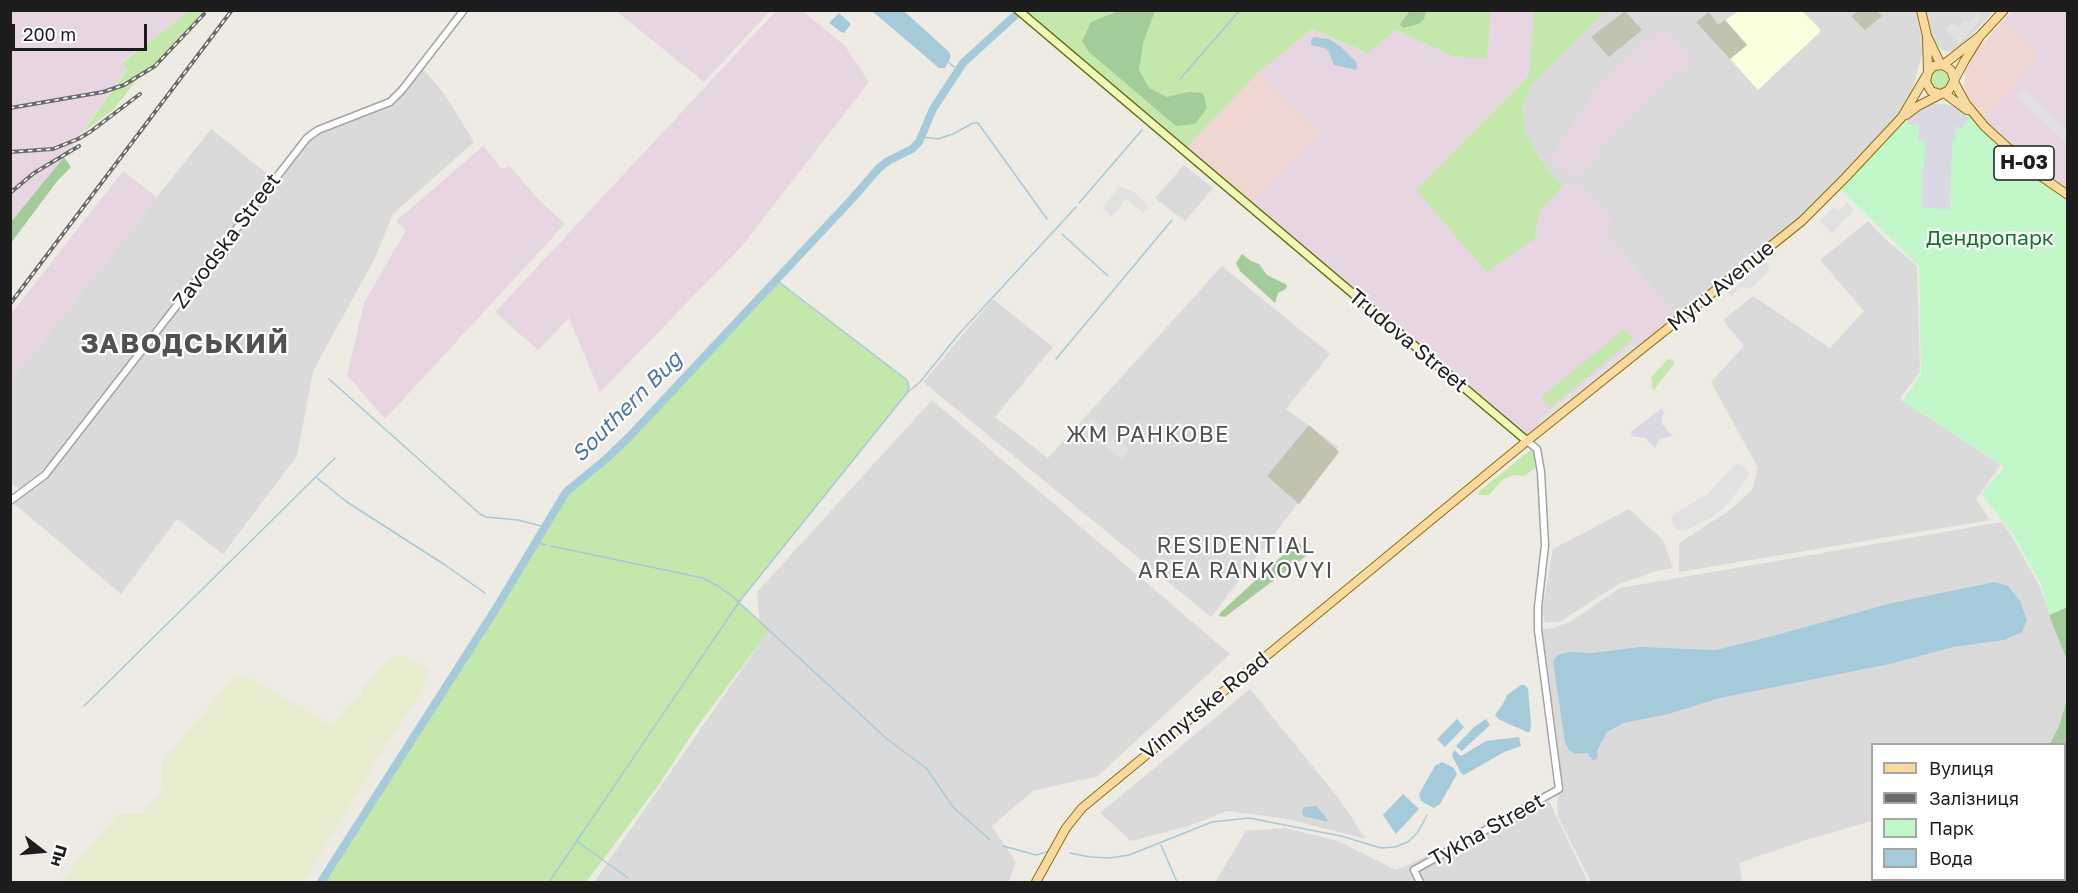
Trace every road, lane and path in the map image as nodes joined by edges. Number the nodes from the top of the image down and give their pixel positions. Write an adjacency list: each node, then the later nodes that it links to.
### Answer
1 (464, 10): 15 (street, Zavodska Street)
2 (1018, 10): 14 (main road, Trudova Street)
3 (1921, 10): 5 (main road, Н-03)
4 (2004, 10): 6 (main road)
5 (1927, 36): 7 (main road, Н-03); 8 (main road, Н-03)
6 (1980, 36): 7 (main road); 9 (main road)
7 (1942, 65): 8 (main road); 9 (main road, Н-03)
8 (1927, 74): 10 (main road, Н-03); 12 (main road, Myru Avenue)
9 (1954, 80): 10 (main road); 11 (main road, Н-03)
10 (1942, 94): 11 (main road, Н-03); 12 (main road, Myru Avenue)
11 (1973, 115): 13 (main road, Н-03)
12 (1902, 117): 14 (main road, Myru Avenue)
13 (2067, 195)
14 (1527, 441): 16 (main road, Myru Avenue); 17 (street, Trudova Street)
15 (10, 501)
16 (1396, 550): 18 (main road, Vinnytske Road)
17 (1559, 789): 19 (street, Tykha Street)
18 (1036, 882)
19 (1420, 882)

